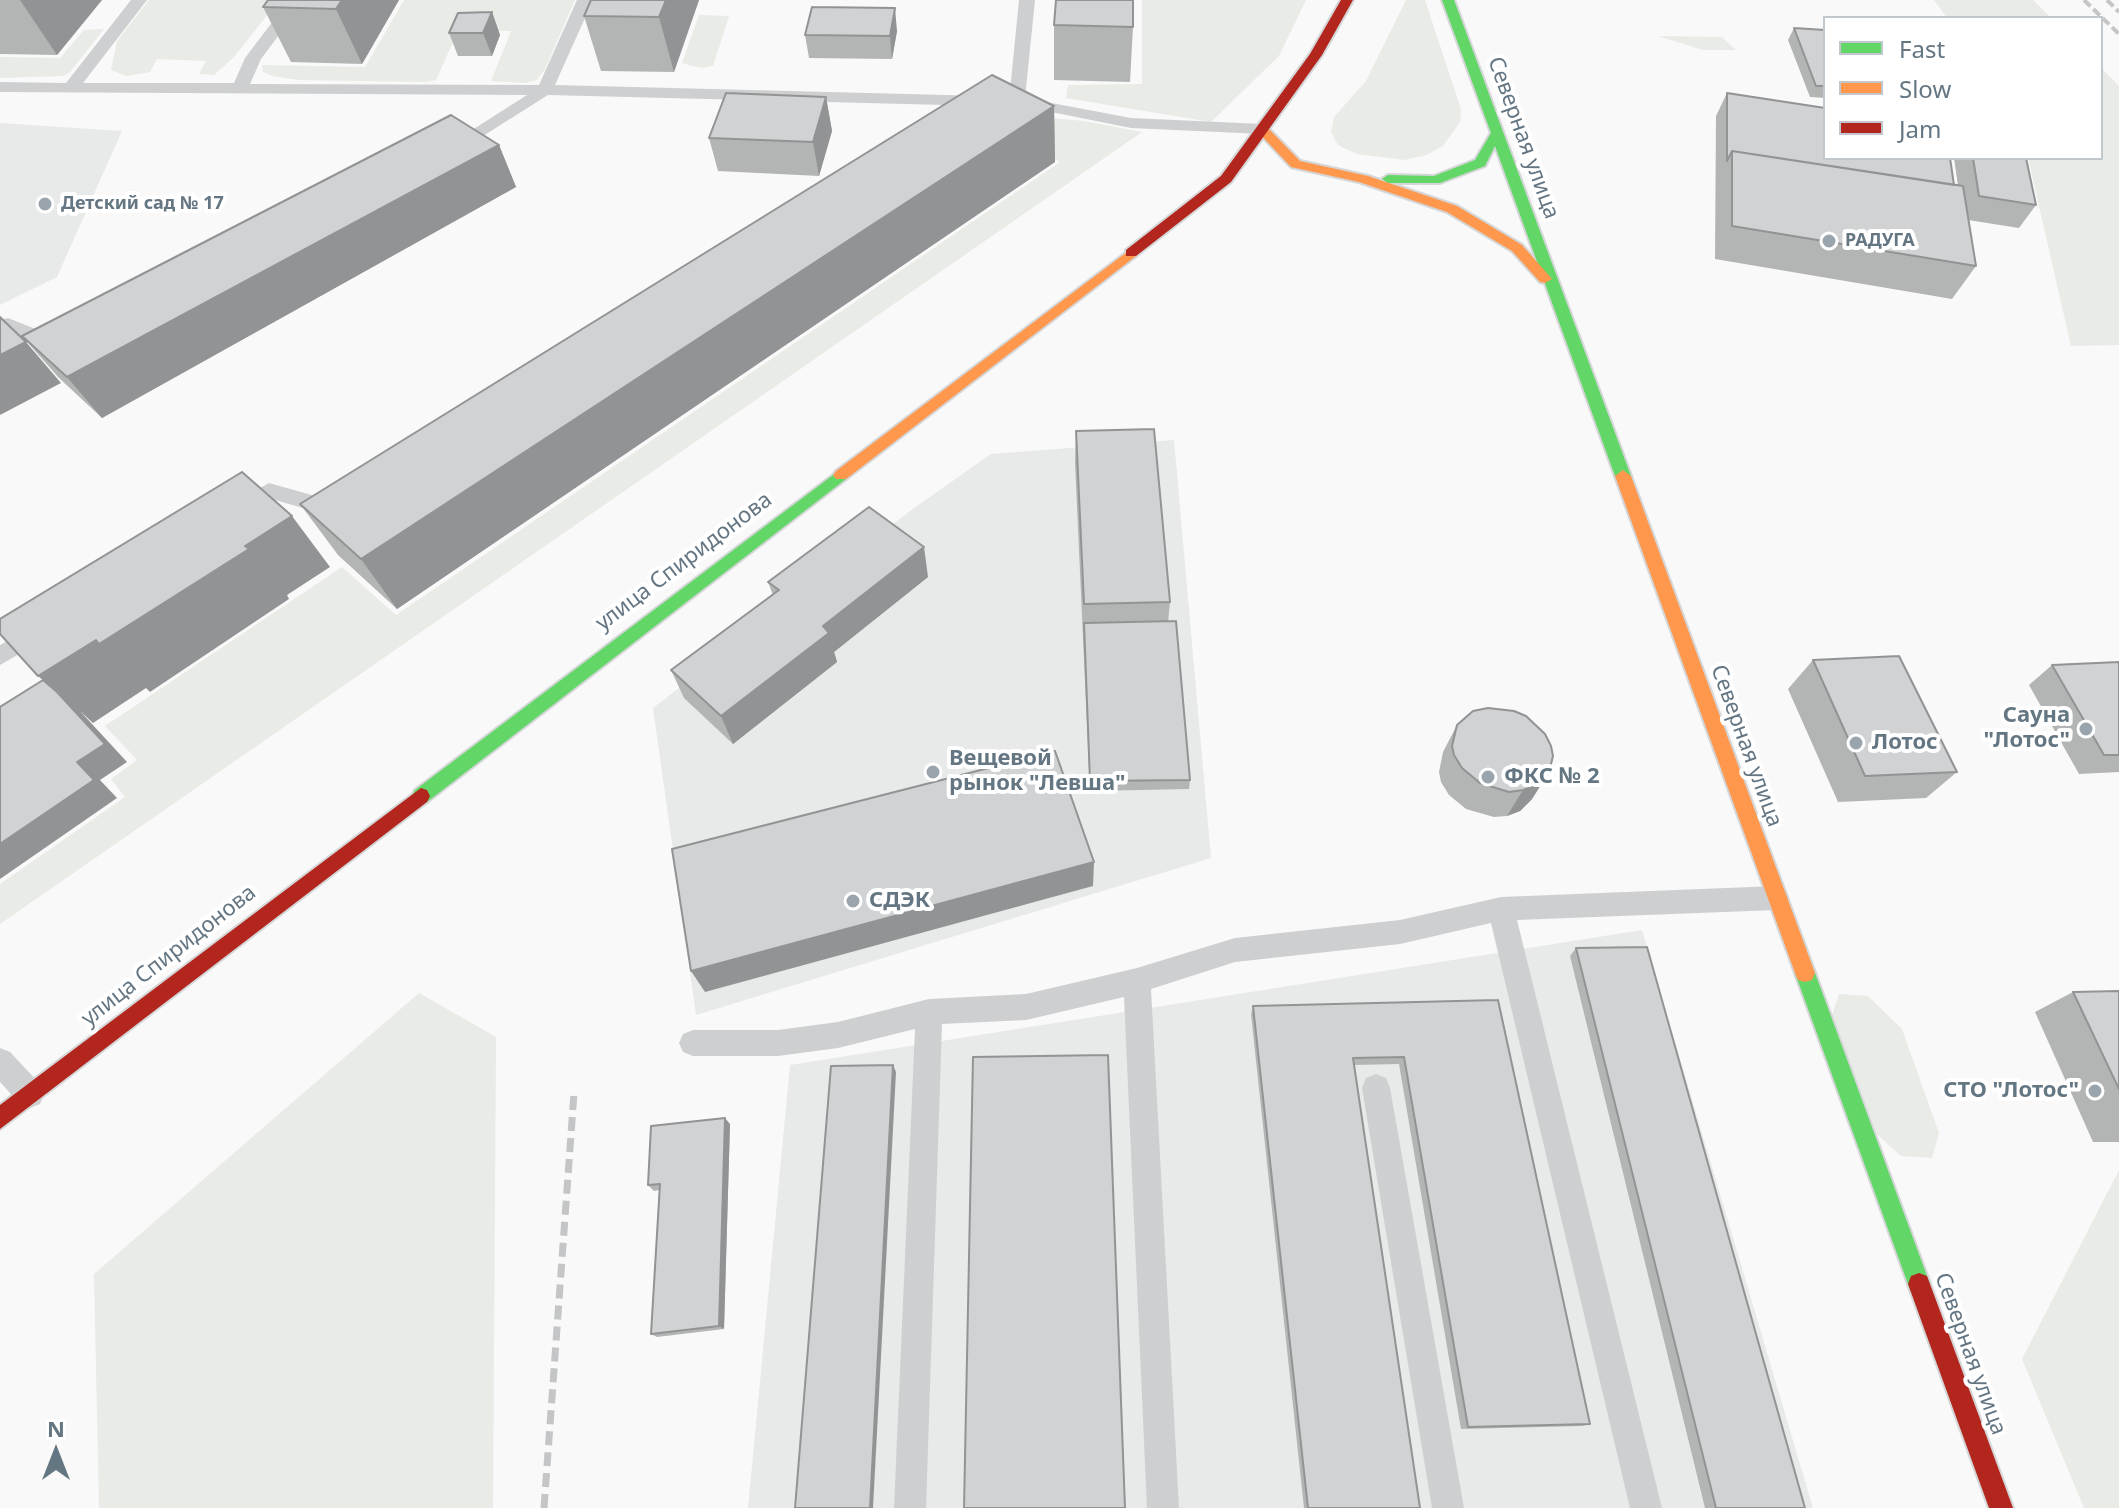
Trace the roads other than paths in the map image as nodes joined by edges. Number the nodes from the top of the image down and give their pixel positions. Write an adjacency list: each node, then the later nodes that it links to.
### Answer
1 (139, 0): 8 (lane)
2 (297, 0): 9 (lane)
3 (585, 0): 10 (lane)
4 (1027, 0): 11 (lane)
5 (1347, 0): 13 (street, улица Спиридонова)
6 (1448, 0): 14 (street, Северная улица)
7 (0, 87): 8 (lane)
8 (71, 87): 9 (lane)
9 (241, 87): 10 (lane)
10 (545, 90): 11 (lane); 15 (lane)
11 (1017, 101): 12 (lane); 13 (lane)
12 (991, 118)
13 (1262, 129): 18 (street, улица Спиридонова); 19 (street)
14 (1496, 134): 19 (street); 20 (street, Северная улица)
15 (434, 160)
16 (1276, 174): 19 (street)
17 (1251, 175): 18 (street)
18 (1226, 179): 34 (street, улица Спиридонова)
19 (1363, 179): 20 (street)
20 (1552, 287): 27 (street, Северная улица)
21 (0, 328): 22 (lane)
22 (80, 342)
23 (351, 513): 24 (lane)
24 (215, 524)
25 (54, 623): 26 (lane)
26 (0, 656)
27 (1776, 898): 28 (lane); 40 (street, Северная улица)
28 (1501, 909): 29 (lane); 39 (lane)
29 (1137, 981): 30 (lane); 37 (lane)
30 (929, 1012): 31 (lane); 36 (lane)
31 (693, 1043)
32 (0, 1062): 34 (lane)
33 (1376, 1088): 38 (lane)
34 (30, 1094): 35 (street, улица Спиридонова)
35 (0, 1118)
36 (910, 1508)
37 (1163, 1508)
38 (1448, 1508)
39 (1646, 1508)
40 (2001, 1508)

